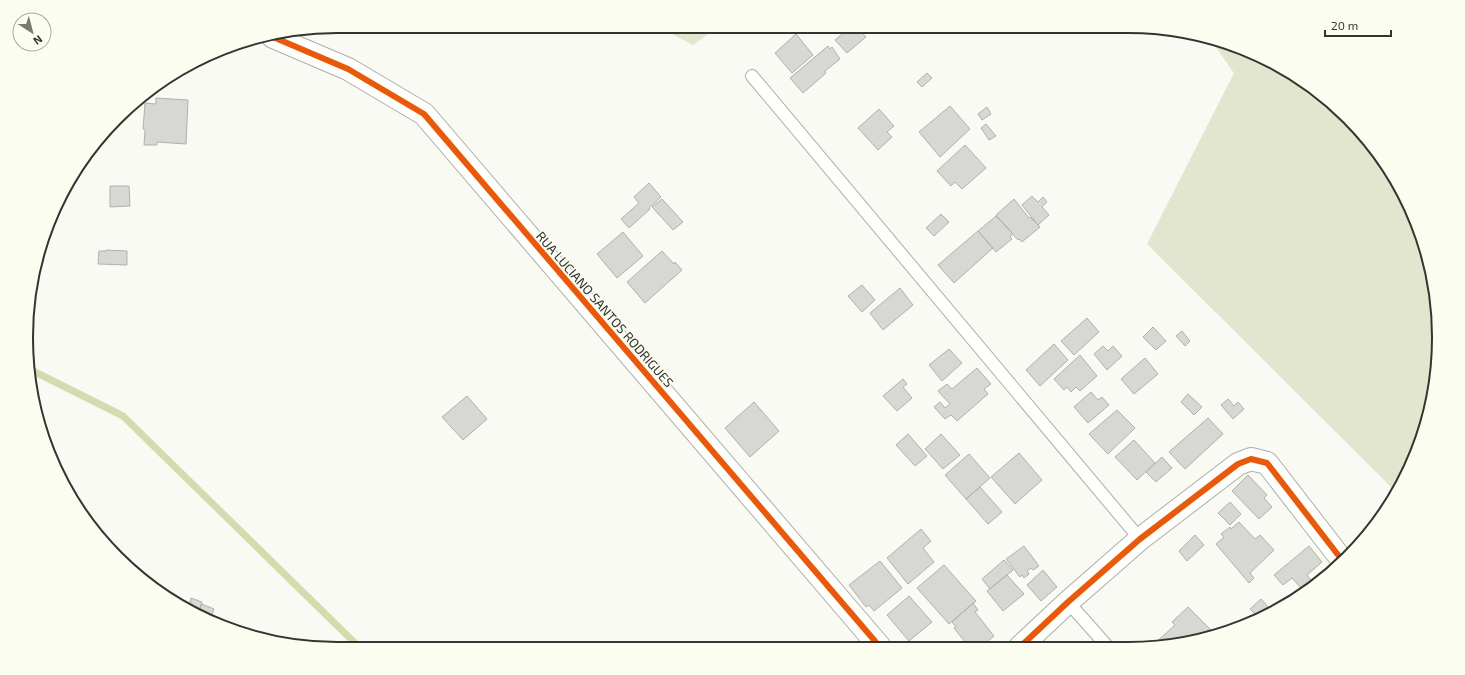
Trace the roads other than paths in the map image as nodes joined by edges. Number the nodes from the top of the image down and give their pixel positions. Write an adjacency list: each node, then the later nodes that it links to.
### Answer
1 (278, 39): 6 (street, RUA LUCIANO SANTOS RODRIGUES)
2 (752, 76): 3 (lane)
3 (1140, 539): 4 (street); 5 (street)
4 (1339, 556)
5 (1068, 602): 7 (street); 8 (lane)
6 (876, 642)
7 (1025, 642)
8 (1103, 642)

